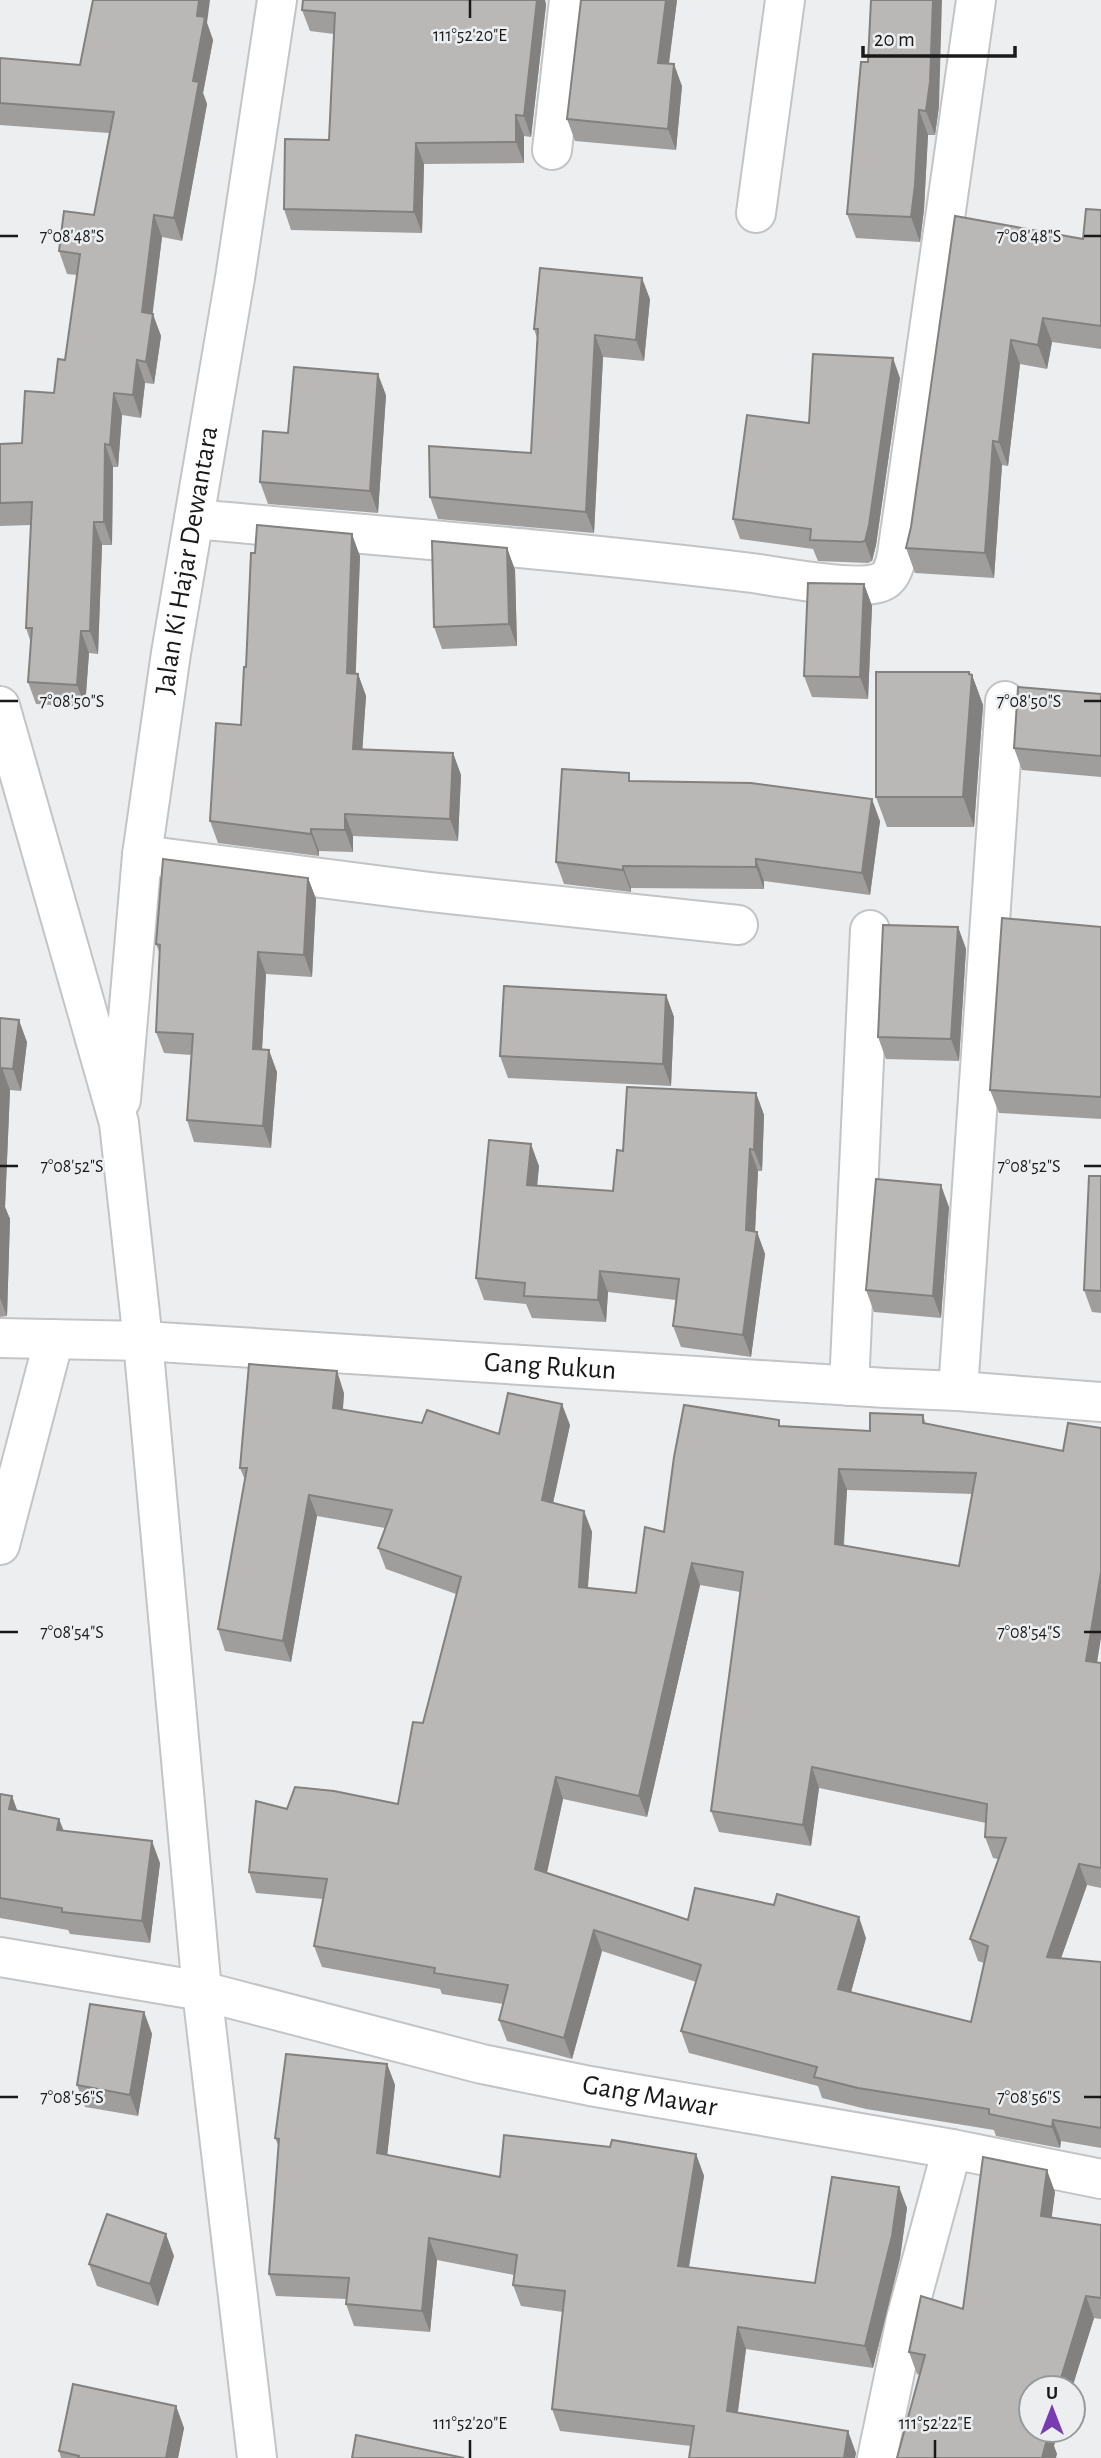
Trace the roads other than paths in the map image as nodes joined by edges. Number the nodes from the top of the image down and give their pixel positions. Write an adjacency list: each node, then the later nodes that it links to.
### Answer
1 (276, 0): 7 (street, Jalan Ki Hajar Dewantara)
2 (569, 0): 5 (street)
3 (785, 0): 6 (street)
4 (976, 0): 7 (street)
5 (552, 150)
6 (756, 213)
7 (194, 519): 10 (street, Jalan Ki Hajar Dewantara)
8 (1005, 701): 18 (street)
9 (0, 706): 13 (street)
10 (142, 855): 11 (street); 13 (street, Jalan Ki Hajar Dewantara)
11 (738, 925)
12 (870, 930): 17 (street)
13 (119, 1123): 16 (street)
14 (0, 1338): 15 (street, Gang Rukun)
15 (54, 1339): 16 (street, Gang Rukun); 20 (street)
16 (144, 1341): 17 (street, Gang Rukun); 22 (street)
17 (849, 1386): 18 (street, Gang Rukun)
18 (958, 1391): 19 (street, Gang Rukun)
19 (1101, 1402)
20 (0, 1545)
21 (0, 1957): 22 (street, Gang Mawar)
22 (202, 1991): 23 (street, Gang Mawar); 25 (street)
23 (953, 2149): 24 (street, Gang Mawar); 26 (street)
24 (1101, 2179)
25 (257, 2458)
26 (877, 2458)

